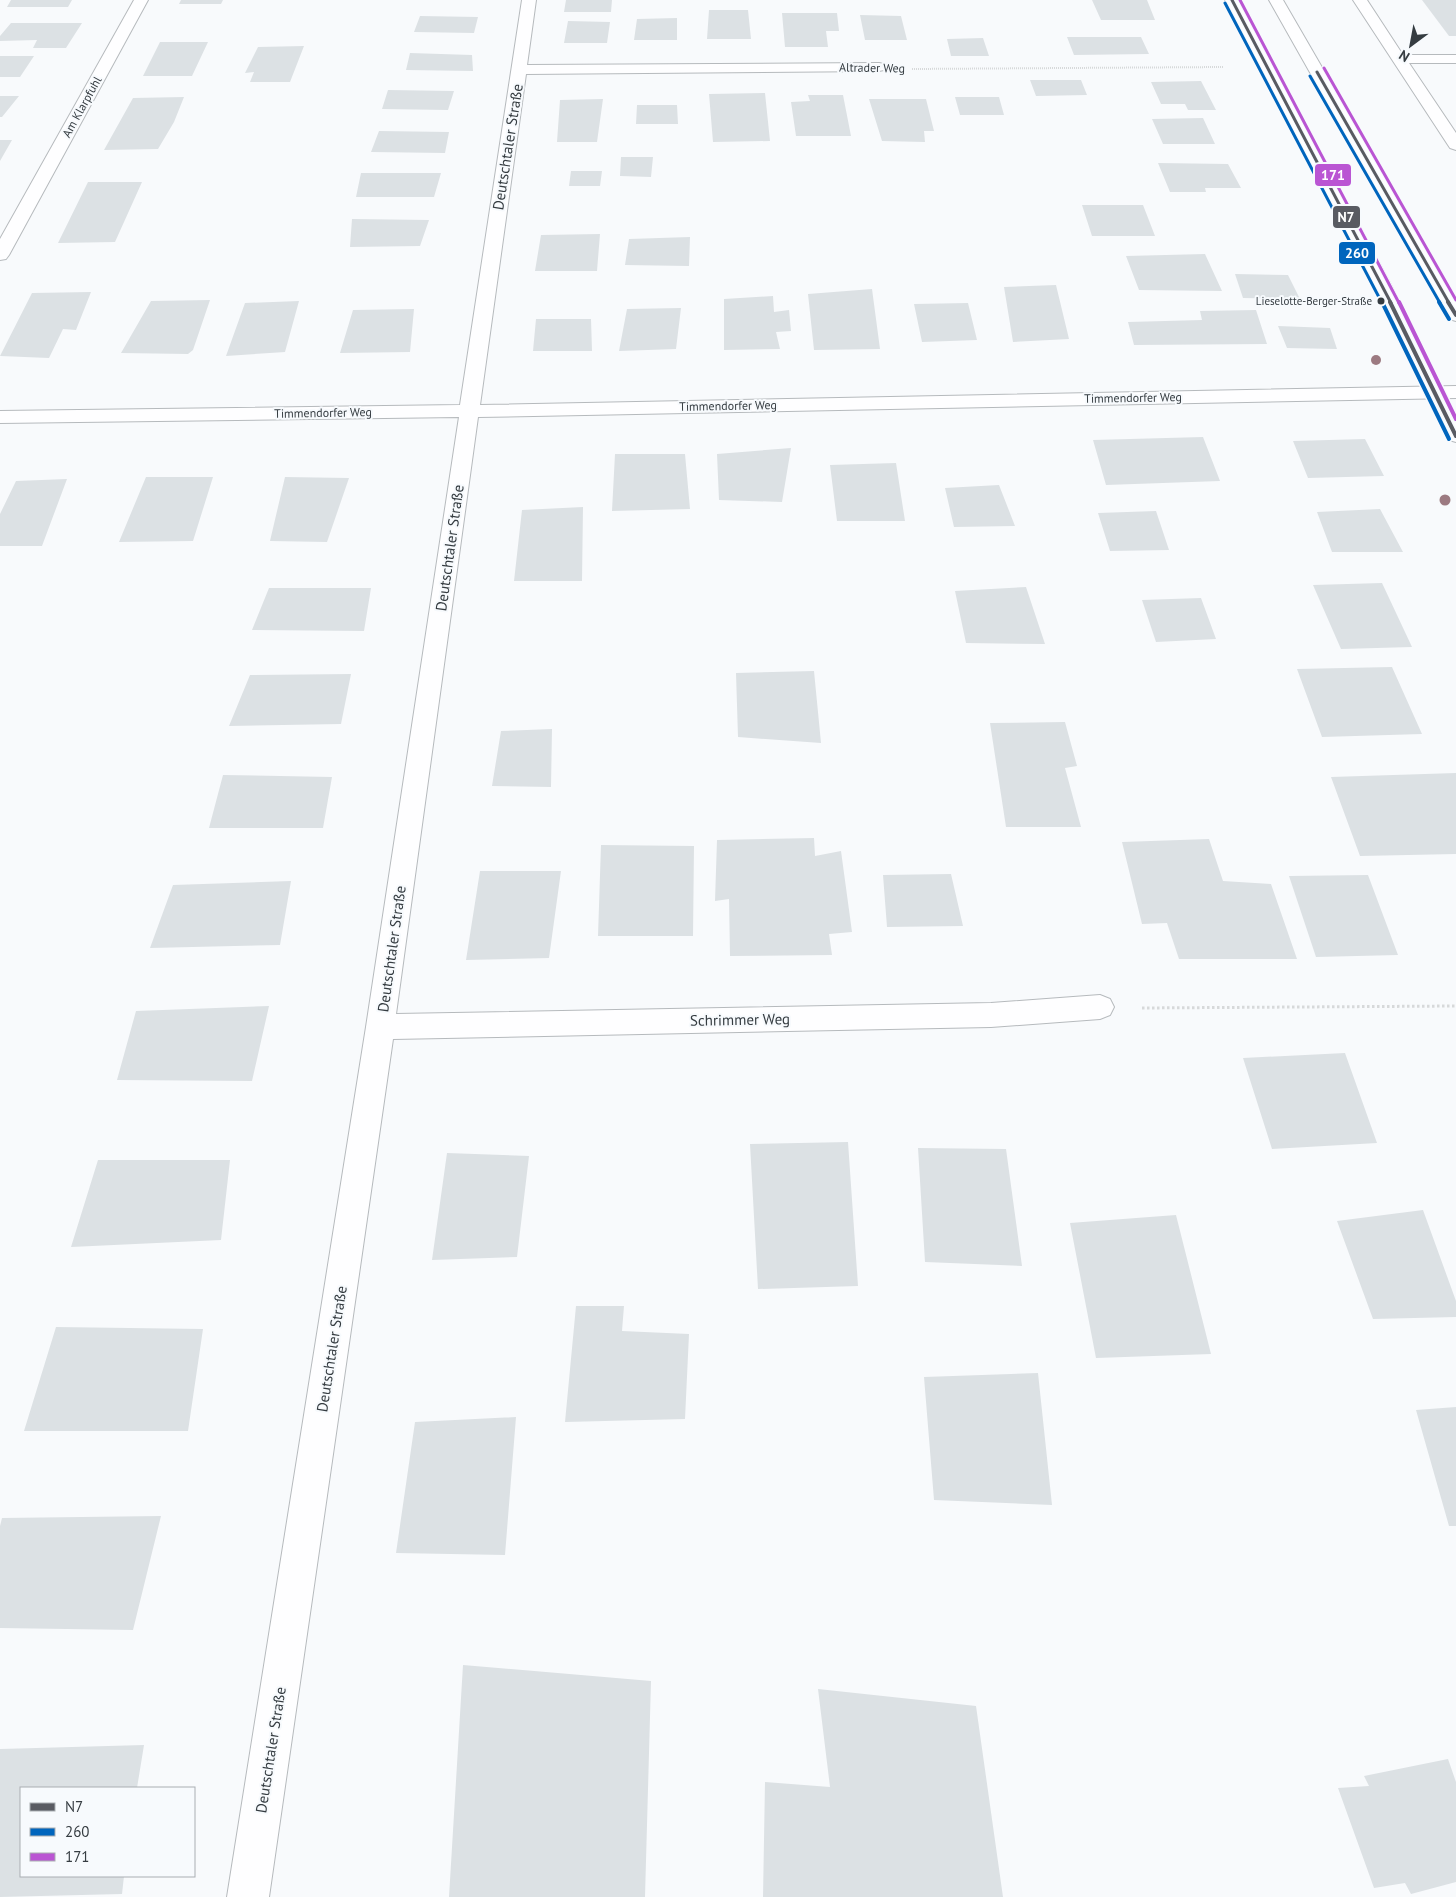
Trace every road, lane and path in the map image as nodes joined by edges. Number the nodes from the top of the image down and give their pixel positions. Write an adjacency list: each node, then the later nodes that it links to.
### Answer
1 (141, 0): 12 (street, Am Klarpfuhl)
2 (529, 0): 10 (street, Deutschtaler Straße)
3 (1232, 0): 14 (street)
4 (1276, 0): 13 (street)
5 (1360, 0): 6 (street)
6 (1399, 59): 7 (street); 11 (street)
7 (1456, 59)
8 (879, 67): 9 (path, Altrader Weg); 10 (street, Altrader Weg)
9 (1224, 67)
10 (520, 70): 16 (street, Deutschtaler Straße)
11 (1456, 145)
12 (0, 255)
13 (1456, 315)
14 (1433, 392): 15 (street, Timmendorfer Weg); 16 (street, Timmendorfer Weg); 18 (street)
15 (1456, 392)
16 (470, 411): 17 (street, Timmendorfer Weg); 21 (street, Deutschtaler Straße)
17 (0, 417)
18 (1456, 436)
19 (1456, 1006): 20 (path)
20 (1100, 1007): 21 (street, Schrimmer Weg)
21 (380, 1027): 22 (street, Deutschtaler Straße)
22 (248, 1897)

